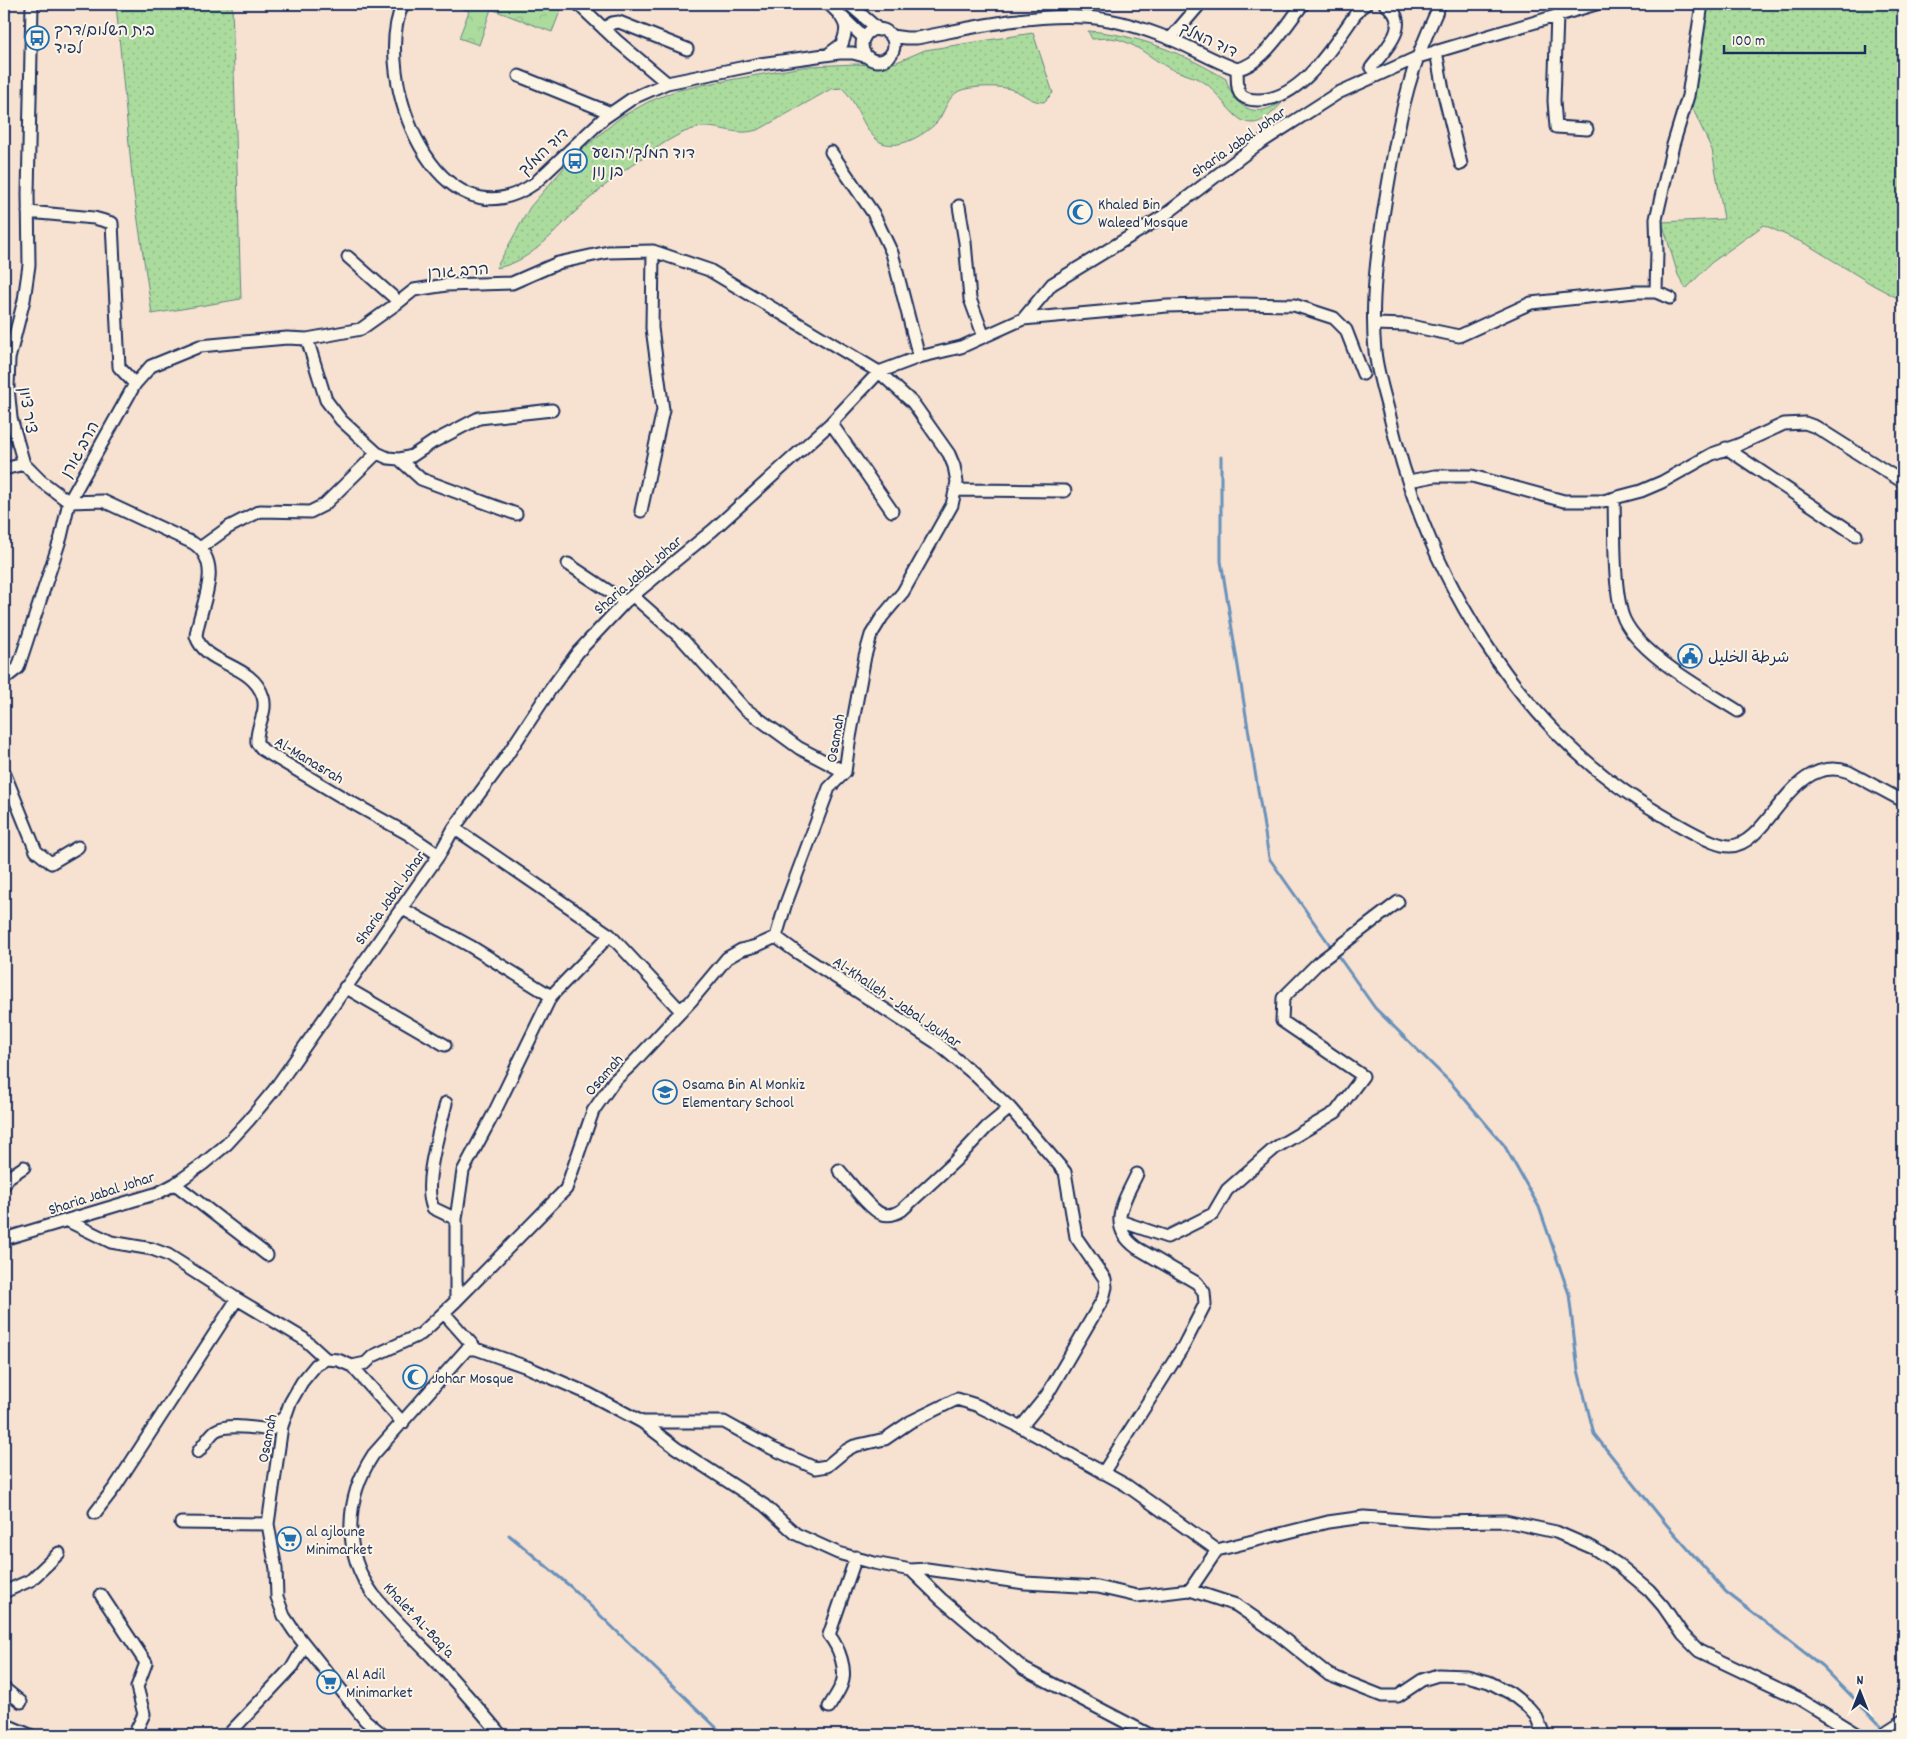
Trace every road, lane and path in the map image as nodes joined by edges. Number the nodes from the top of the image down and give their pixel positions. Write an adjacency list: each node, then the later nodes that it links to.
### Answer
1 (32, 4): 36 (street, ציר ציון)
2 (403, 4): 31 (street, דוד המלך)
3 (578, 4): 14 (street)
4 (849, 4): 15 (street)
5 (1200, 4): 18 (street)
6 (1303, 4): 28 (street)
7 (1366, 4): 28 (street, דוד המלך)
8 (1385, 4): 27 (street)
9 (1440, 4): 26 (street)
10 (1596, 4): 13 (street, Sharia Jabal Johar)
11 (1702, 4): 39 (street)
12 (833, 8): 19 (street); 24 (street)
13 (1557, 16): 21 (street, Sharia Jabal Johar); 32 (street)
14 (604, 29): 20 (street); 30 (street)
15 (879, 30): 16 (street); 19 (street)
16 (891, 36): 17 (street, דוד המלך); 22 (street)
17 (917, 38): 18 (street, דוד המלך); 22 (street, דוד המלך)
18 (1170, 39): 28 (street, דוד המלך)
19 (863, 40): 23 (street, דוד המלך); 25 (street)
20 (687, 49)
21 (1436, 51): 26 (street, Sharia Jabal Johar); 34 (street)
22 (892, 52): 25 (street)
23 (839, 53): 24 (street, דוד המלך); 25 (street, דוד המלך)
24 (827, 55): 30 (street, דוד המלך)
25 (868, 57)
26 (1418, 57): 42 (street, Sharia Jabal Johar); 43 (street)
27 (1370, 68)
28 (1236, 69)
29 (519, 76): 31 (street)
30 (667, 83): 31 (street, דוד המלך)
31 (611, 113)
32 (1587, 129)
33 (831, 152): 46 (street)
34 (1461, 164)
35 (959, 206): 44 (street)
36 (28, 212): 49 (street); 55 (street, ציר ציון)
37 (653, 251): 41 (street, הרב גורן); 47 (street, הרב גורן); 63 (street)
38 (348, 257): 41 (street)
39 (1656, 292): 40 (street); 43 (street)
40 (1670, 298)
41 (399, 302): 45 (street, הרב גורן)
42 (1022, 319): 44 (street, Sharia Jabal Johar); 48 (street)
43 (1374, 324): 57 (street)
44 (984, 337): 46 (street, Sharia Jabal Johar)
45 (308, 339): 49 (street, הרב גורן); 53 (street)
46 (919, 357): 47 (street, Sharia Jabal Johar)
47 (879, 372): 51 (street, Sharia Jabal Johar); 59 (street, Osamah)
48 (1363, 374)
49 (135, 384): 62 (street, הרב גורן)
50 (552, 410): 54 (street)
51 (831, 423): 64 (street); 69 (street, Sharia Jabal Johar)
52 (1726, 448): 58 (street); 61 (street); 66 (street)
53 (377, 453): 54 (street); 67 (street)
54 (399, 459): 65 (street)
55 (24, 464): 56 (street); 62 (street, ציר ציון)
56 (4, 469)
57 (1409, 481): 61 (street); 74 (street)
58 (1903, 482)
59 (956, 490): 60 (street); 73 (street, Osamah)
60 (1064, 491)
61 (1614, 498): 71 (street)
62 (69, 502): 67 (street); 70 (street, הרב גורן)
63 (641, 511)
64 (892, 511)
65 (516, 514)
66 (1856, 535)
67 (200, 548): 77 (street, Al-Manasrah)
68 (568, 564): 69 (street)
69 (629, 599): 73 (street); 75 (street, Sharia Jabal Johar)
70 (4, 679)
71 (1738, 711)
72 (4, 772): 76 (street)
73 (846, 772): 81 (street, Osamah)
74 (1903, 801)
75 (454, 828): 77 (street, Sharia Jabal Johar); 80 (street)
76 (78, 847)
77 (439, 855): 79 (street, Sharia Jabal Johar)
78 (1398, 902): 95 (street)
79 (401, 908): 82 (street, Sharia Jabal Johar); 83 (street)
80 (610, 935): 83 (street); 84 (street)
81 (776, 937): 84 (street, Osamah); 87 (street, Al-Khalleh - Jabal Jouhar)
82 (345, 987): 85 (street); 91 (street, Sharia Jabal Johar)
83 (551, 996): 93 (street)
84 (691, 1001): 99 (street, Osamah)
85 (445, 1045)
86 (446, 1103): 93 (street)
87 (1010, 1108): 89 (street); 107 (street, Al-Khalleh - Jabal Jouhar)
88 (24, 1167): 92 (street)
89 (839, 1170)
90 (1137, 1174): 95 (street)
91 (175, 1184): 94 (street, Sharia Jabal Johar); 97 (street)
92 (4, 1185)
93 (456, 1220): 99 (street)
94 (68, 1221): 96 (street, Sharia Jabal Johar); 98 (street)
95 (1120, 1221): 109 (street)
96 (4, 1239)
97 (267, 1255)
98 (237, 1299): 102 (street); 110 (street)
99 (456, 1301): 100 (street, Osamah)
100 (444, 1313): 101 (street); 103 (street, Osamah)
101 (476, 1349): 105 (street); 106 (street, Khalet AL-Baq'a)
102 (326, 1359): 103 (street); 104 (street, Osamah)
103 (352, 1366): 106 (street)
104 (286, 1415): 108 (street); 112 (street, Osamah)
105 (642, 1422): 107 (street); 115 (street)
106 (403, 1423): 131 (street, Khalet AL-Baq'a)
107 (1021, 1427): 109 (street)
108 (198, 1452)
109 (1103, 1473): 113 (street)
110 (95, 1514)
111 (181, 1523): 112 (street)
112 (268, 1524): 120 (street, Osamah)
113 (1217, 1550): 117 (street); 134 (street)
114 (58, 1554): 118 (street)
115 (856, 1557): 116 (street); 123 (street)
116 (911, 1570): 117 (street); 126 (street)
117 (1190, 1590): 133 (street)
118 (4, 1592)
119 (101, 1595): 128 (street)
120 (305, 1645): 129 (street); 130 (street, Osamah)
121 (4, 1691): 122 (street)
122 (22, 1702)
123 (829, 1707)
124 (1903, 1721): 135 (street)
125 (4, 1724): 127 (street)
126 (1131, 1731): 132 (street)
127 (30, 1735)
128 (134, 1735)
129 (228, 1735)
130 (383, 1735)
131 (501, 1735)
132 (1150, 1735)
133 (1544, 1735)
134 (1860, 1735)
135 (1881, 1735)

